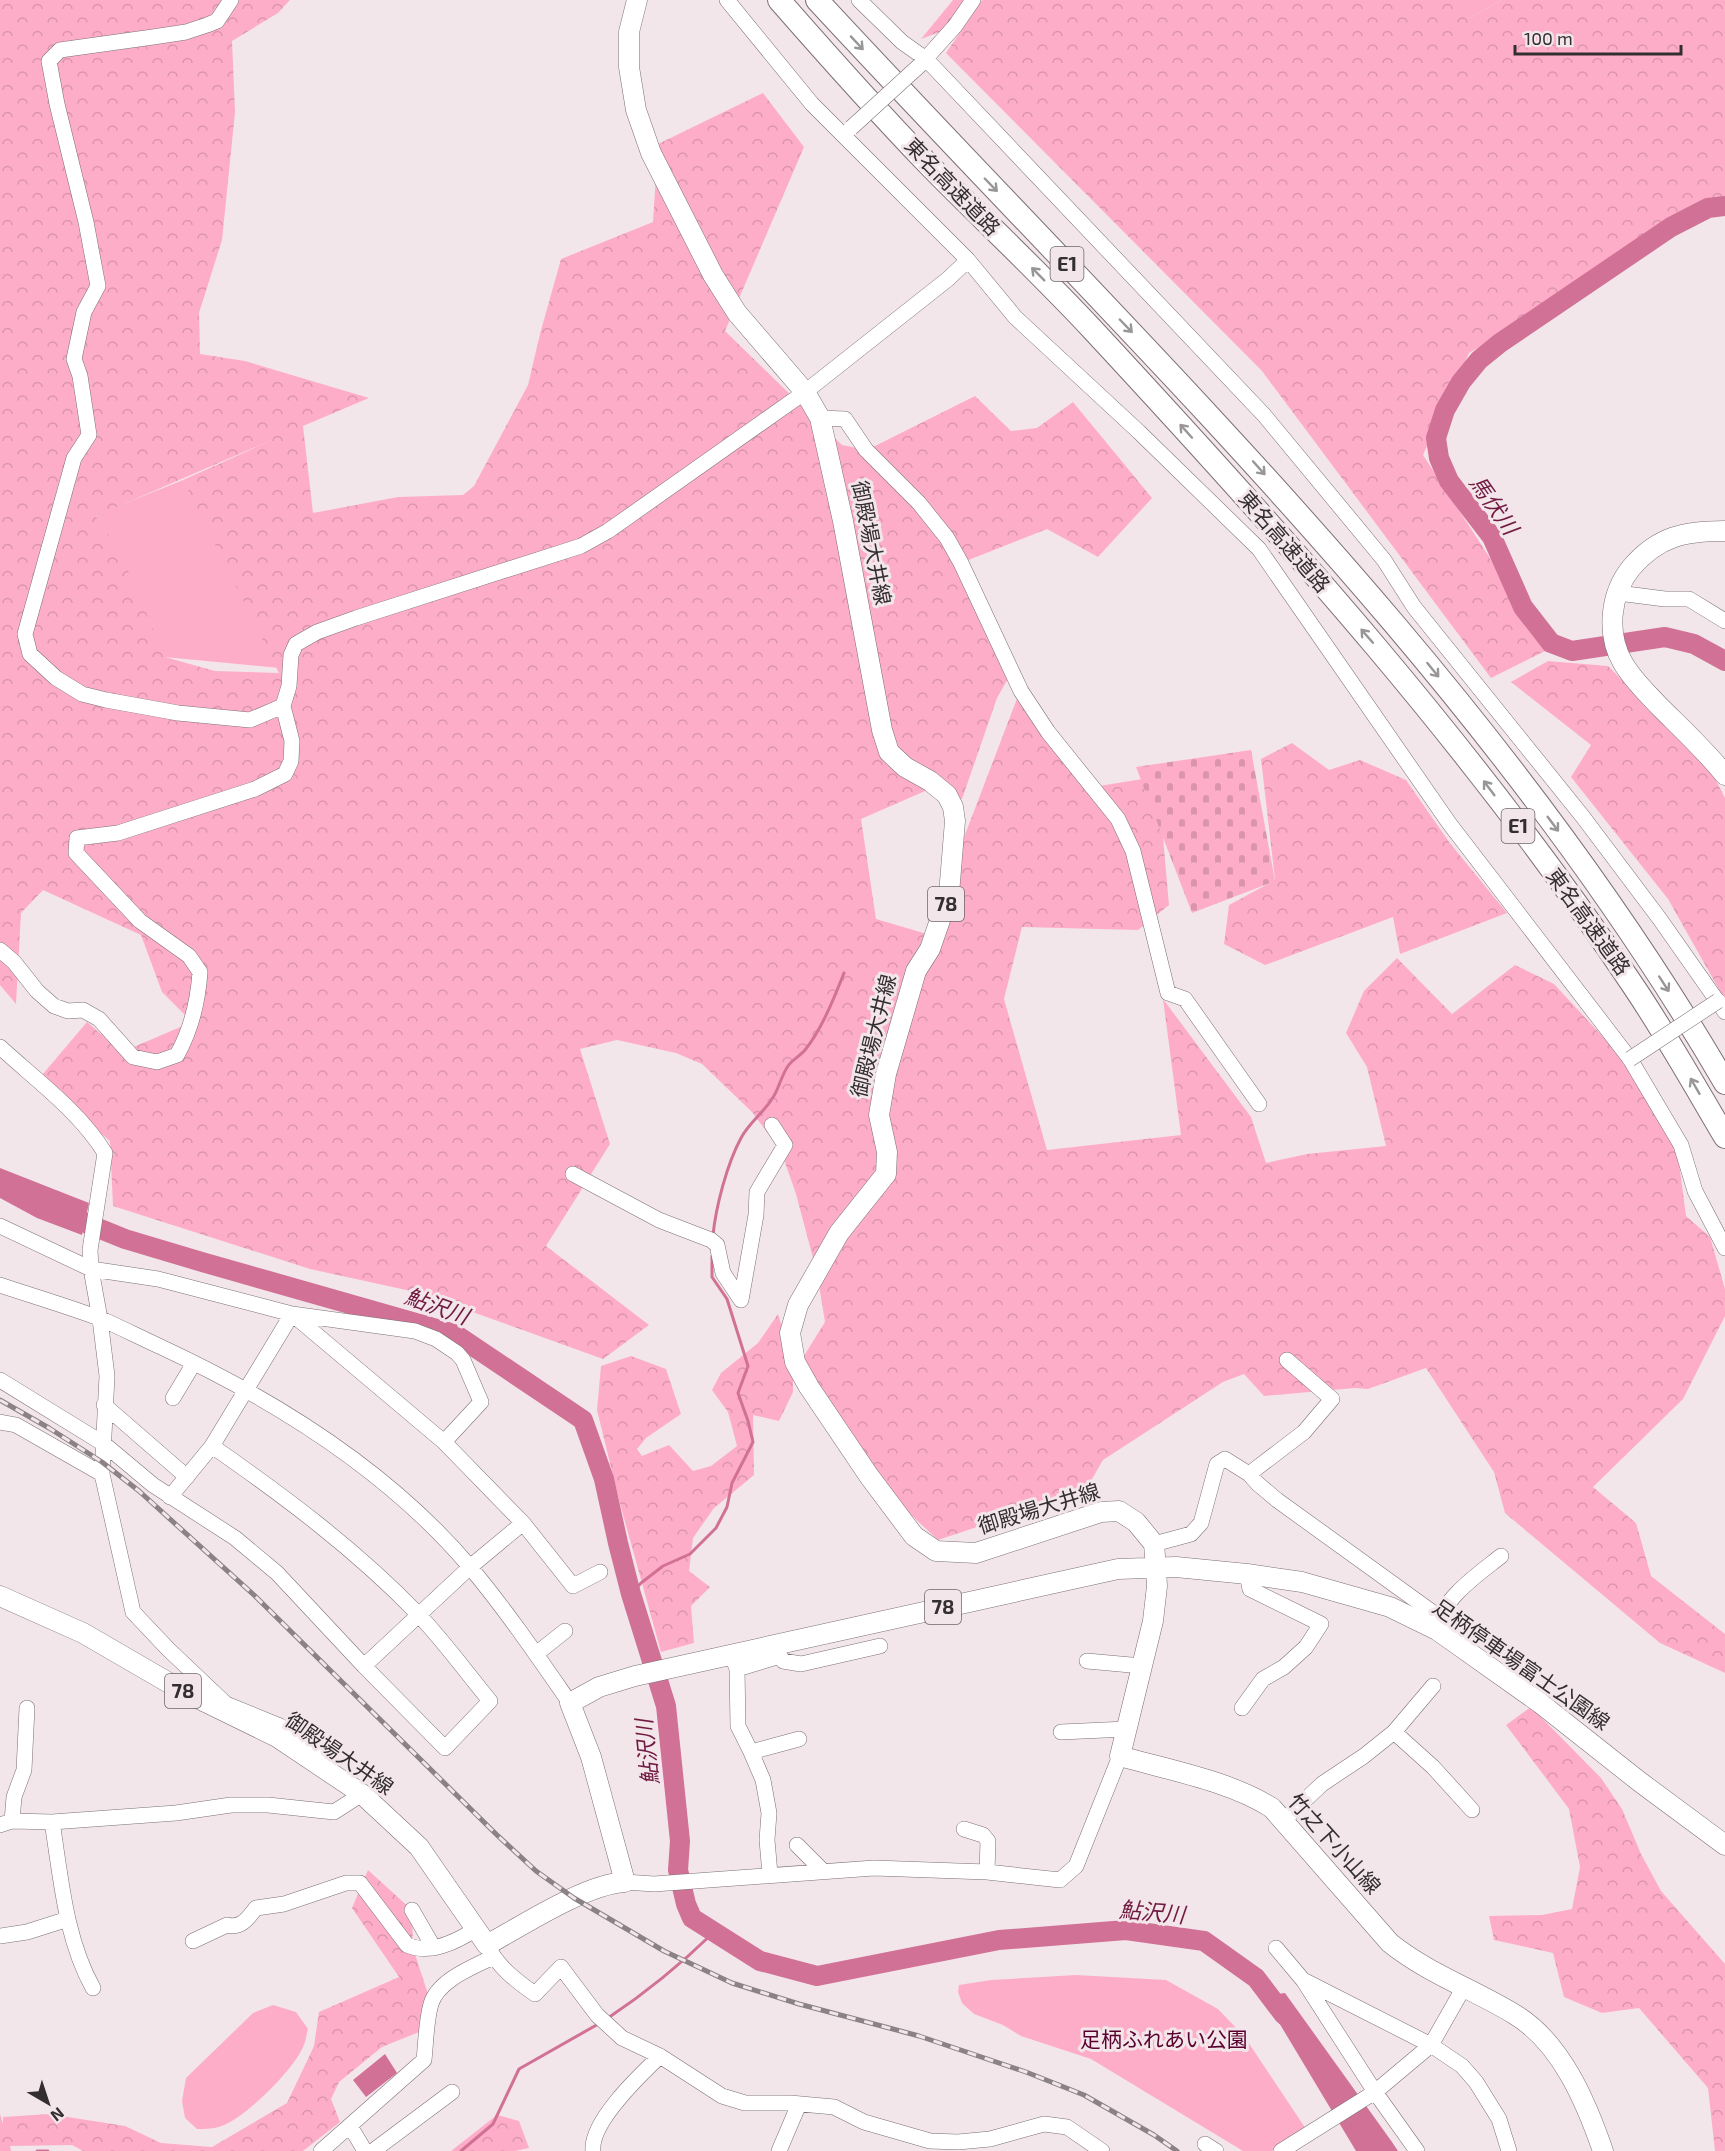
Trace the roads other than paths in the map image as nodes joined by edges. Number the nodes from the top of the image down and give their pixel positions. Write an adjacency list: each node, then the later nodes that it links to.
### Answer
1 (231, 0): 16 (street)
2 (637, 0): 11 (main road, 御殿場大井線 / 78)
3 (727, 0): 9 (street)
4 (779, 0): 25 (highway, 東名高速道路 / E1, one-way to 4)
5 (818, 0): 22 (highway, 東名高速道路 / E1, one-way to 22)
6 (859, 0): 8 (street)
7 (973, 0): 8 (street)
8 (923, 62): 9 (street, bridge); 19 (street)
9 (847, 133): 10 (street)
10 (968, 260): 11 (street); 21 (street)
11 (805, 392): 12 (main road, 御殿場大井線 / 78); 16 (street)
12 (820, 418): 23 (street); 48 (main road, 御殿場大井線 / 78)
13 (1725, 531): 14 (main road)
14 (1618, 593): 15 (street); 17 (main road)
15 (1725, 621)
16 (283, 706): 18 (street)
17 (1725, 775)
18 (0, 950)
19 (1722, 1006): 21 (street, bridge)
20 (0, 1047): 29 (street)
21 (1630, 1059): 28 (street)
22 (1725, 1083)
23 (1259, 1104)
24 (772, 1125): 26 (street)
25 (1725, 1137)
26 (573, 1174)
27 (0, 1226): 29 (street)
28 (1725, 1248)
29 (91, 1269): 31 (street); 32 (street)
30 (0, 1285): 32 (street)
31 (292, 1314): 36 (street); 40 (street); 40 (street)
32 (100, 1319): 34 (street); 38 (street)
33 (1287, 1360): 44 (street)
34 (194, 1363): 36 (street); 37 (street)
35 (0, 1380): 41 (street)
36 (247, 1390): 42 (street); 50 (street)
37 (173, 1398)
38 (104, 1405): 41 (street); 45 (street)
39 (0, 1422): 43 (street)
40 (444, 1442): 47 (street)
41 (104, 1444): 43 (street); 46 (street)
42 (212, 1446): 45 (street); 55 (street)
43 (102, 1474): 74 (street)
44 (1249, 1474): 48 (street); 56 (street)
45 (187, 1477): 46 (street)
46 (171, 1497): 62 (street)
47 (523, 1523): 50 (street); 52 (street)
48 (1154, 1544): 51 (main road)
49 (1501, 1556): 56 (street)
50 (470, 1567): 55 (street); 59 (street)
51 (1156, 1568): 53 (main road, 足柄停車場富士公園線); 60 (main road, 78); 63 (main road)
52 (600, 1572)
53 (1247, 1574): 56 (main road, 足柄停車場富士公園線); 67 (street)
54 (0, 1596): 74 (main road, 御殿場大井線 / 78)
55 (418, 1614): 62 (street); 62 (street)
56 (1438, 1624): 81 (main road, 足柄停車場富士公園線)
57 (565, 1631): 59 (street)
58 (880, 1646): 60 (street)
59 (536, 1654): 65 (street)
60 (734, 1661): 65 (main road, 78); 72 (street)
61 (1087, 1661): 63 (street)
62 (364, 1666)
63 (1142, 1666): 68 (main road)
64 (1432, 1686): 70 (street)
65 (570, 1703): 85 (main road)
66 (27, 1708): 78 (street)
67 (1242, 1708)
68 (1126, 1729): 69 (street); 73 (main road)
69 (1061, 1732)
70 (1394, 1732): 75 (street); 76 (street)
71 (799, 1739): 72 (street)
72 (751, 1752): 84 (street)
73 (1120, 1756): 76 (main road, 竹之下小山線); 83 (street)
74 (362, 1794): 77 (street); 90 (main road, 御殿場大井線 / 78)
75 (1472, 1810)
76 (1284, 1820): 94 (main road, 竹之下小山線)
77 (52, 1822): 78 (street); 87 (street)
78 (6, 1823)
79 (964, 1829): 83 (street)
80 (797, 1845): 82 (street)
81 (1725, 1845)
82 (823, 1871): 83 (street); 84 (street)
83 (987, 1872)
84 (770, 1874): 85 (street)
85 (625, 1882): 90 (main road)
86 (412, 1910): 91 (street)
87 (68, 1919): 88 (street); 95 (street)
88 (0, 1936)
89 (193, 1941): 91 (street)
90 (485, 1944): 91 (street); 97 (street); 101 (street)
91 (434, 1948)
92 (1275, 1948): 93 (street)
93 (1304, 1980): 96 (street); 99 (street)
94 (1464, 1987): 96 (street); 111 (main road, 竹之下小山線)
95 (93, 1988)
96 (1431, 2045): 99 (street); 102 (street)
97 (660, 2056): 100 (street); 106 (street)
98 (452, 2091): 105 (street)
99 (1372, 2094): 109 (street); 110 (street)
100 (799, 2104): 107 (street); 108 (street)
101 (350, 2126): 103 (street); 104 (street)
102 (1507, 2150)
103 (321, 2151)
104 (365, 2151)
105 (373, 2151)
106 (593, 2151)
107 (779, 2151)
108 (1102, 2151)
109 (1281, 2151)
110 (1417, 2151)
111 (1603, 2151)

